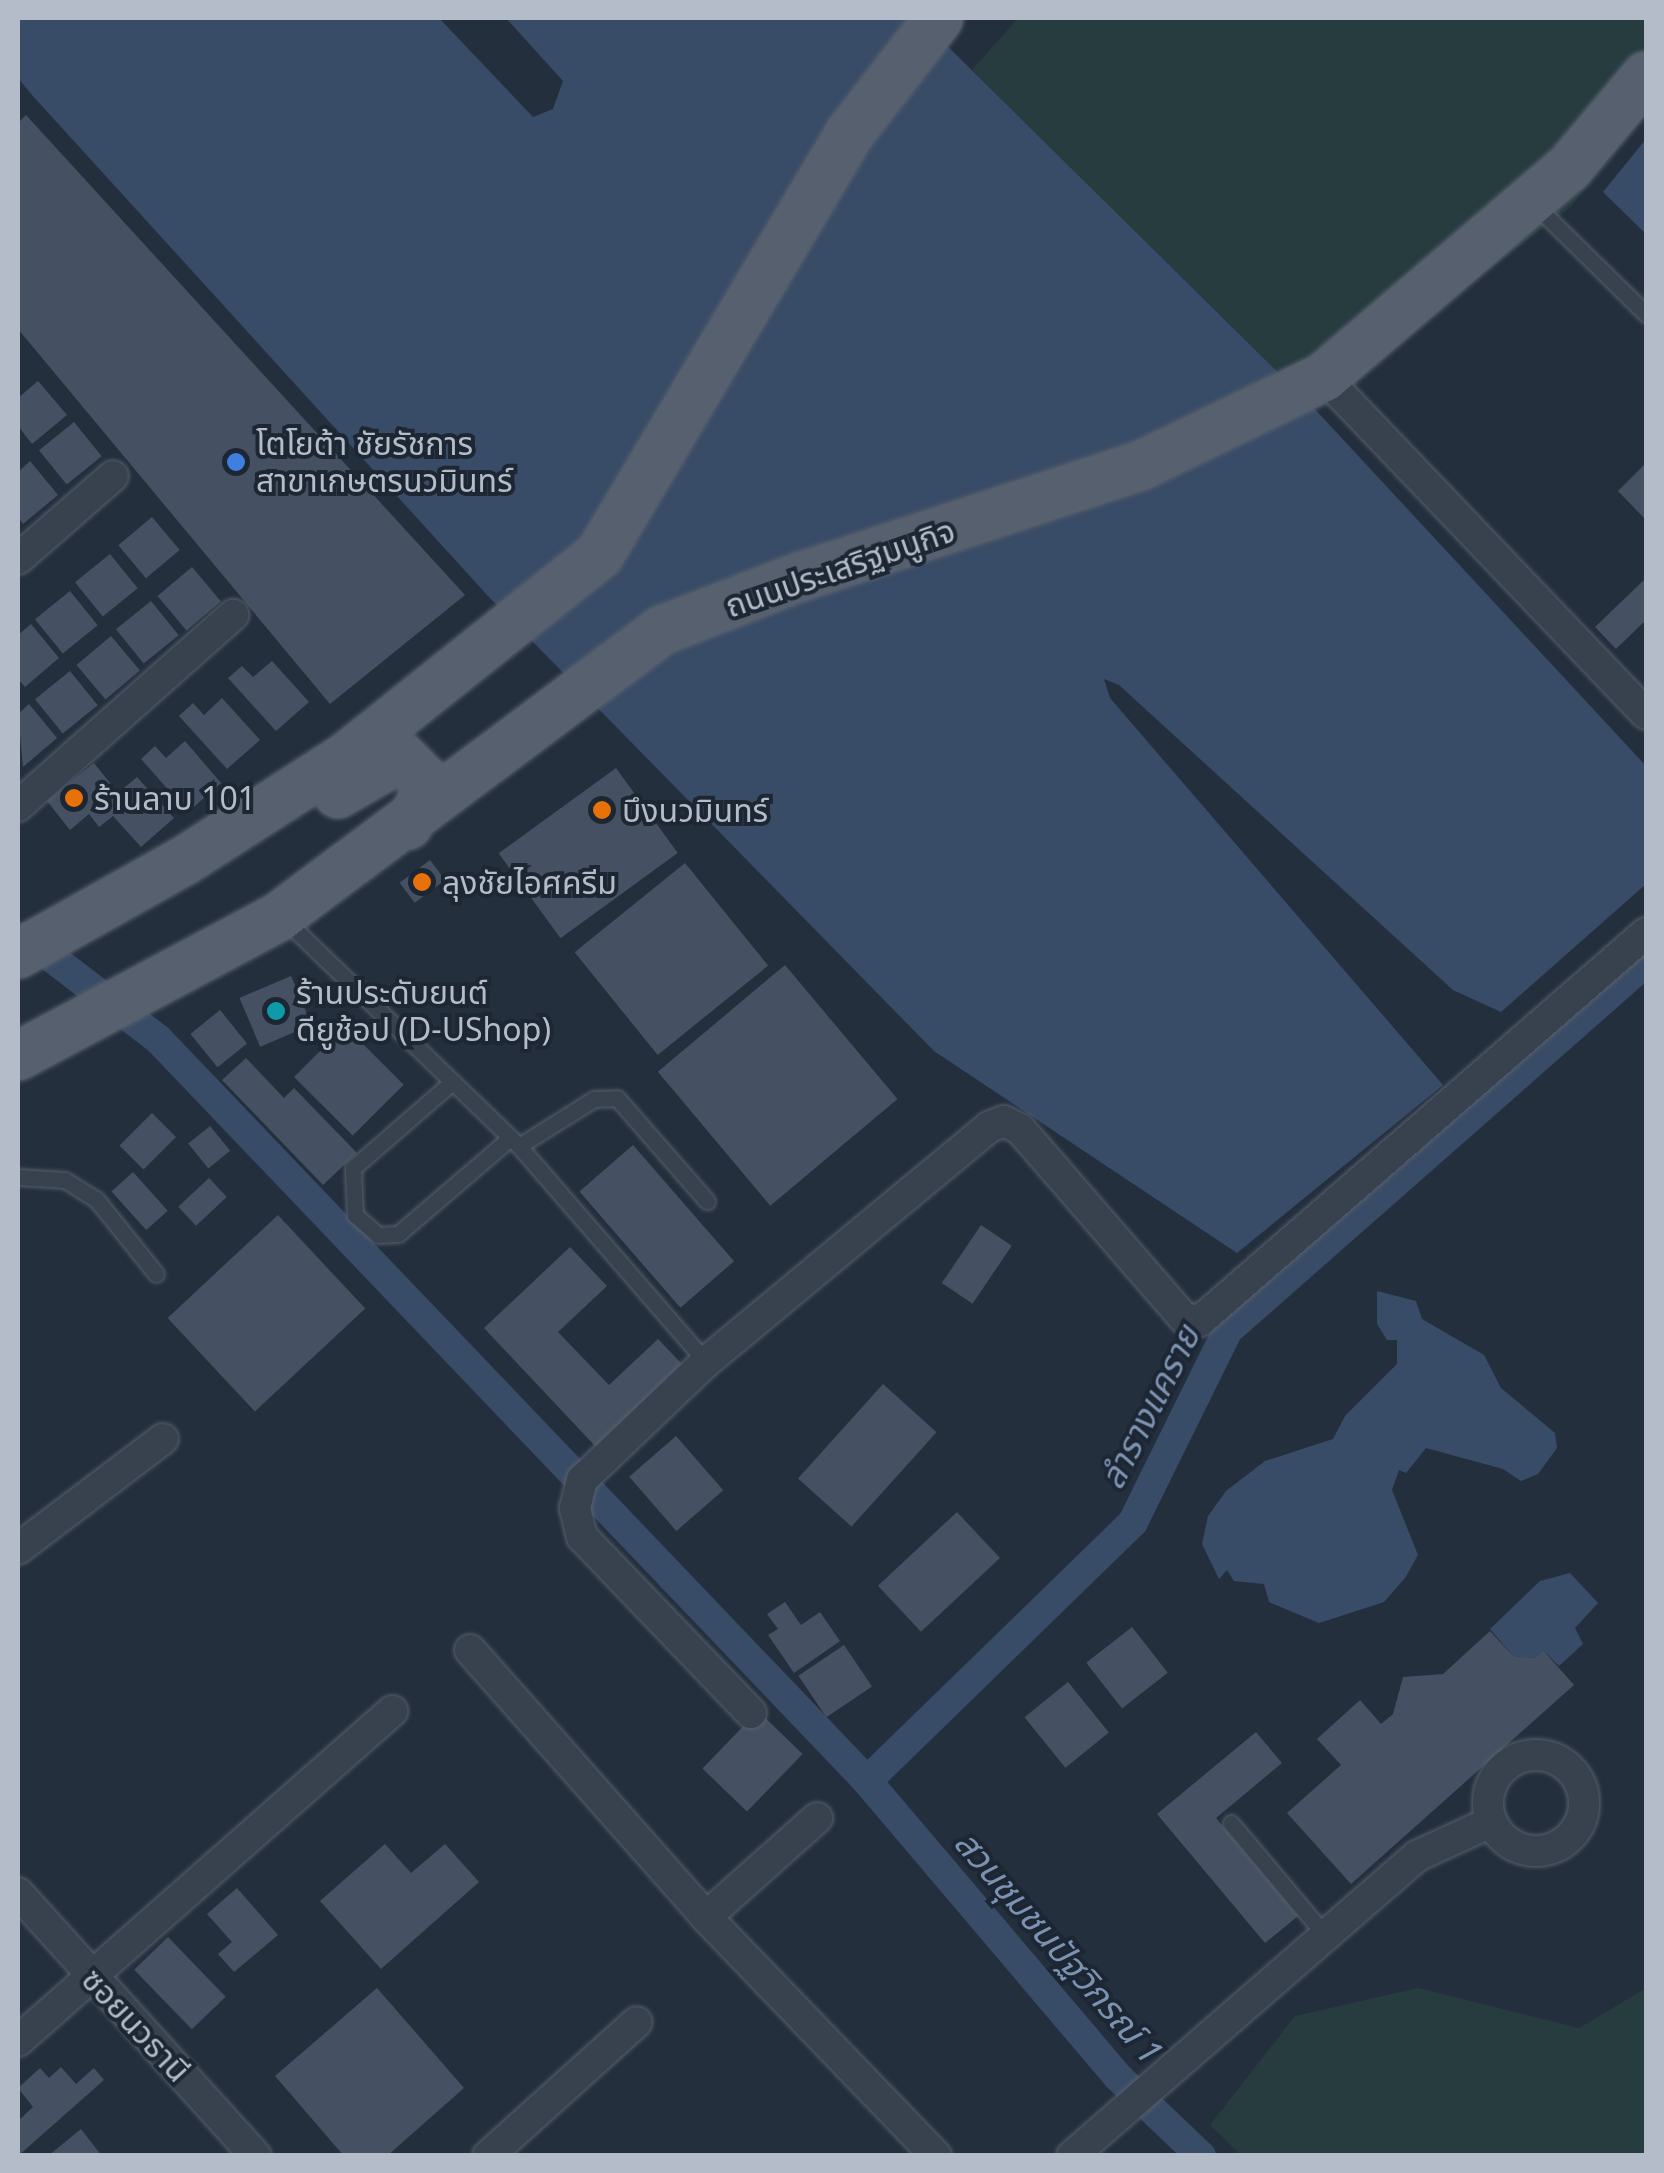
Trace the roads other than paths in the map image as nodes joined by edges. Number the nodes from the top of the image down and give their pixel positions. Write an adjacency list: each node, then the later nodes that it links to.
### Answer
1 (939, 18): 14 (main road)
2 (1646, 76): 3 (main road, ถนนประเสริฐมนูกิจ)
3 (1532, 202): 4 (lane); 5 (main road, ถนนประเสริฐมนูกิจ)
4 (1646, 314)
5 (1315, 379): 9 (street); 11 (main road, ถนนประเสริฐมนูกิจ)
6 (113, 476): 7 (street)
7 (18, 559)
8 (233, 615): 10 (street)
9 (1646, 714)
10 (18, 806)
11 (408, 825): 12 (main road, ถนนประเสริฐมนูกิจ); 14 (main road)
12 (280, 916): 15 (main road, ถนนประเสริฐมนูกิจ); 16 (lane)
13 (1646, 933): 21 (street)
14 (33, 950)
15 (18, 1056)
16 (452, 1082): 17 (lane); 17 (lane)
17 (515, 1142): 19 (lane); 21 (lane)
18 (18, 1177): 20 (lane)
19 (707, 1201)
20 (156, 1274)
21 (706, 1362): 26 (street)
22 (163, 1438): 23 (street)
23 (18, 1549)
24 (470, 1650): 31 (street)
25 (392, 1711): 33 (street)
26 (751, 1712)
27 (817, 1818): 31 (street)
28 (1491, 1822): 32 (street)
29 (1231, 1823): 32 (lane)
30 (18, 1893): 33 (street, ซอยนวธานี)
31 (706, 1917): 38 (street)
32 (1325, 1936): 39 (street)
33 (90, 1976): 35 (street); 36 (street, ซอยนวธานี)
34 (637, 2022): 37 (street)
35 (18, 2042)
36 (256, 2156)
37 (488, 2156)
38 (936, 2156)
39 (1072, 2156)

